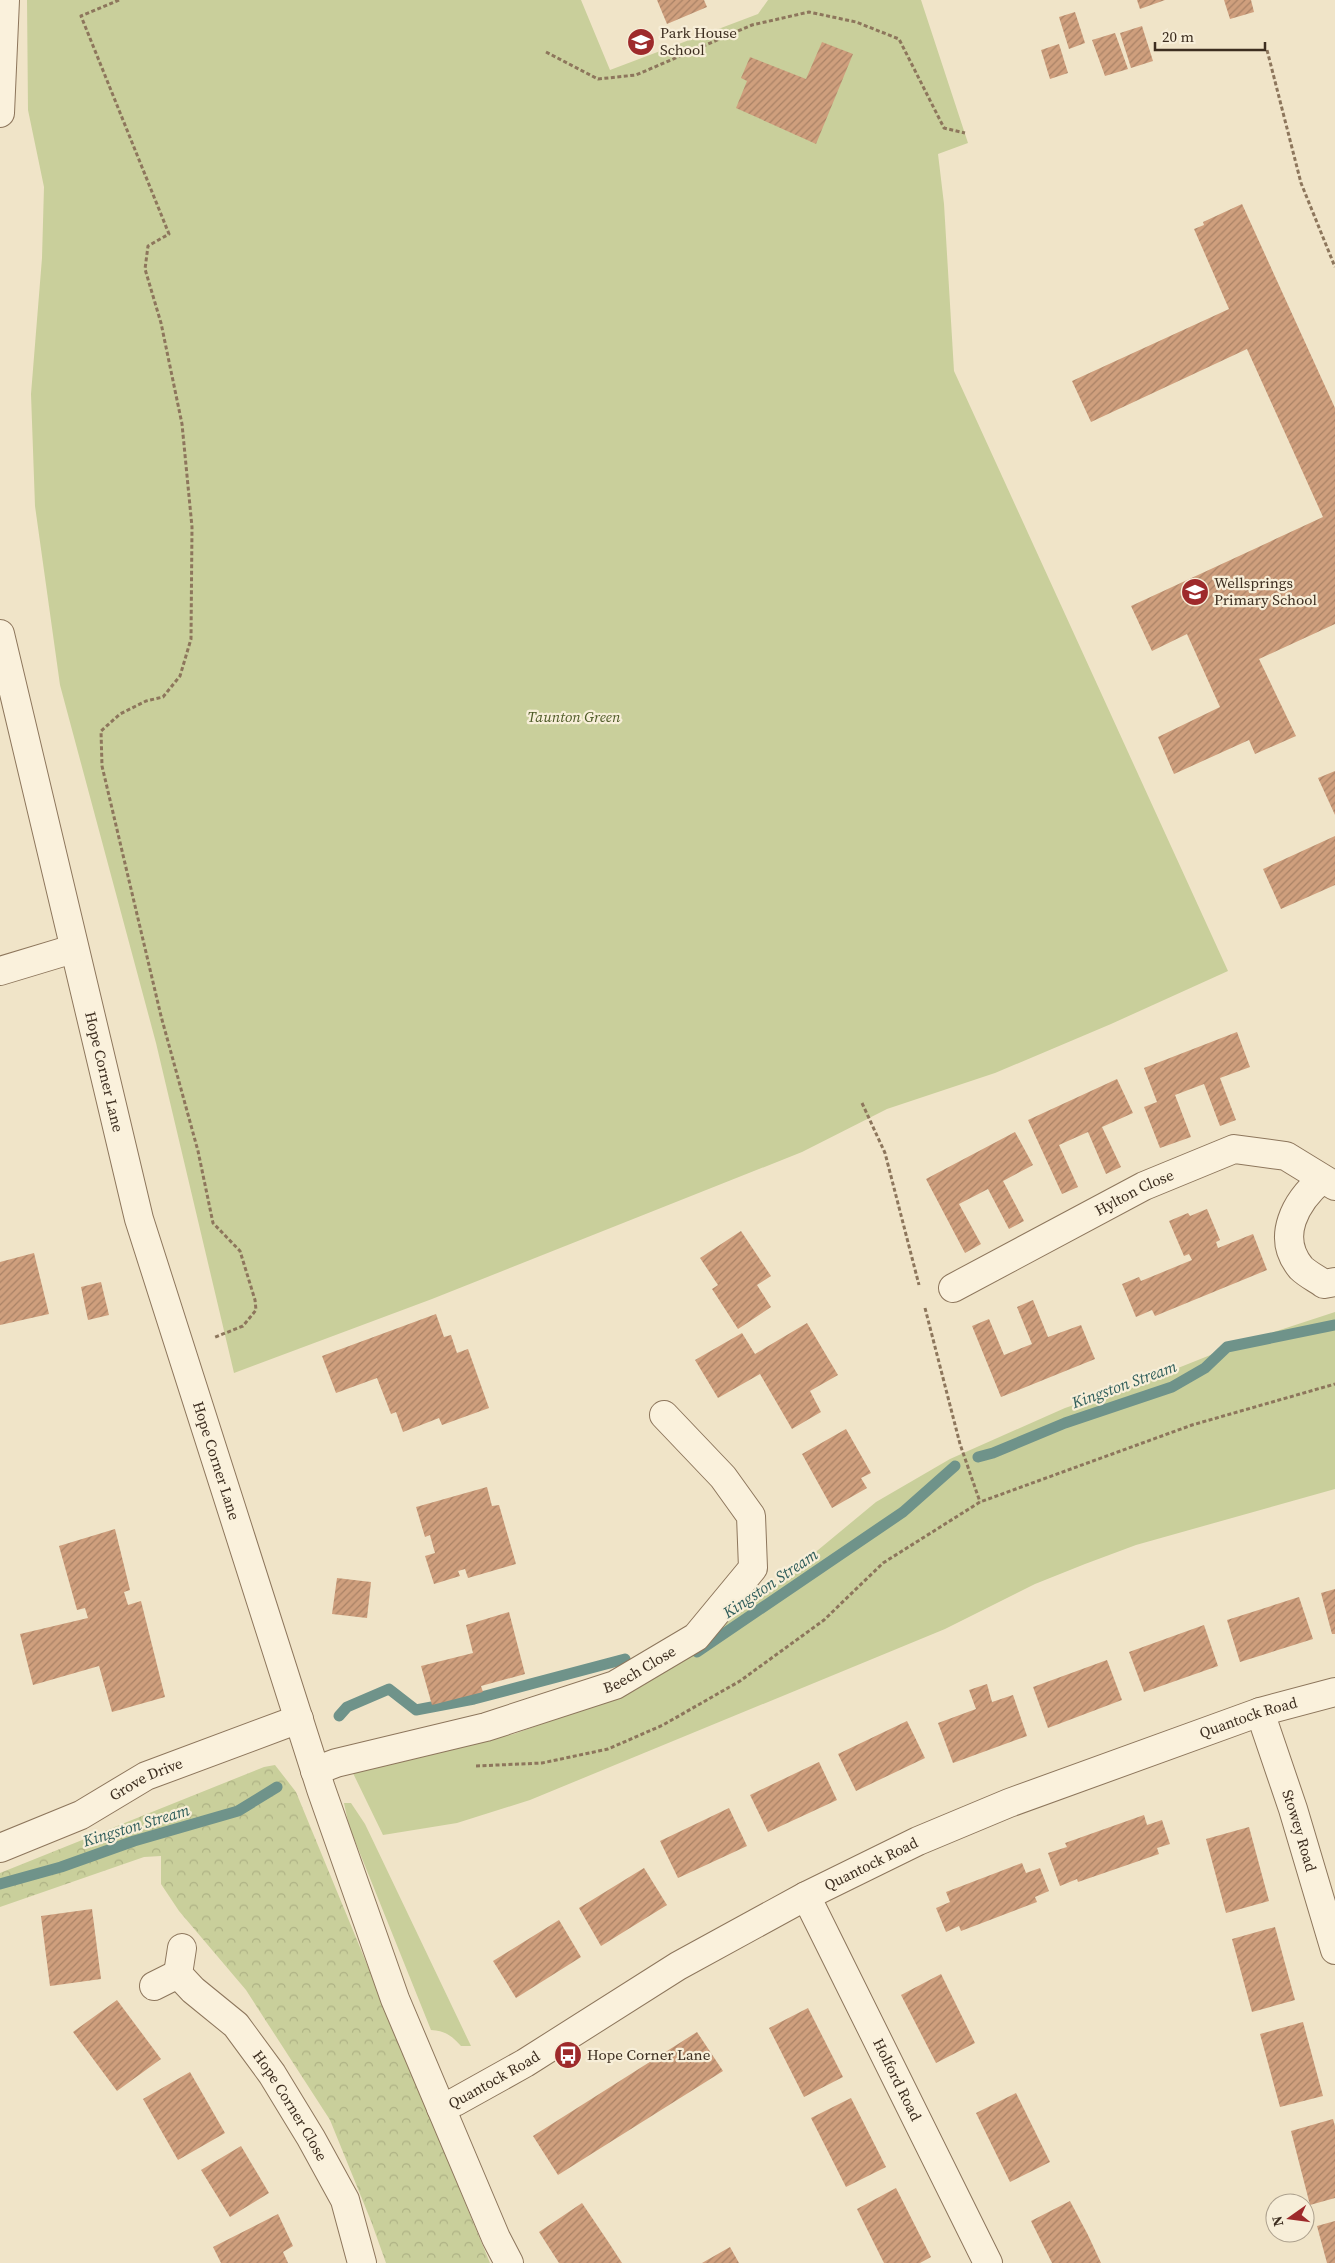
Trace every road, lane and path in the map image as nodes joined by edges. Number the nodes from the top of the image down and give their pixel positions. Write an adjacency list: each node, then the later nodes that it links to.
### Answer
1 (5, 0): 5 (street)
2 (120, 0): 14 (path)
3 (1267, 50): 7 (path)
4 (546, 52): 6 (path)
5 (0, 113)
6 (965, 133)
7 (1335, 267)
8 (0, 634): 9 (street, Hope Corner Lane)
9 (73, 948): 10 (street); 14 (street, Hope Corner Lane)
10 (0, 971)
11 (1328, 1183): 12 (street, Hylton Close); 13 (street, Hylton Close)
12 (1335, 1282)
13 (953, 1288)
14 (181, 1347): 19 (street, Hope Corner Lane)
15 (1335, 1384): 20 (path)
16 (664, 1416): 21 (street, Beech Close)
17 (1335, 1692): 18 (street, Quantock Road)
18 (1260, 1712): 23 (street, Quantock Road); 24 (street, Stowey Road)
19 (299, 1719): 21 (street, Hope Corner Lane); 22 (street, Grove Drive)
20 (475, 1766)
21 (315, 1771): 26 (street, Hope Corner Lane)
22 (0, 1848)
23 (806, 1896): 26 (street, Quantock Road); 29 (street, Holford Road)
24 (1335, 1950)
25 (154, 1986): 27 (street, Hope Corner Close)
26 (441, 2108): 28 (street, Hope Corner Lane)
27 (362, 2263)
28 (509, 2263)
29 (988, 2263)

